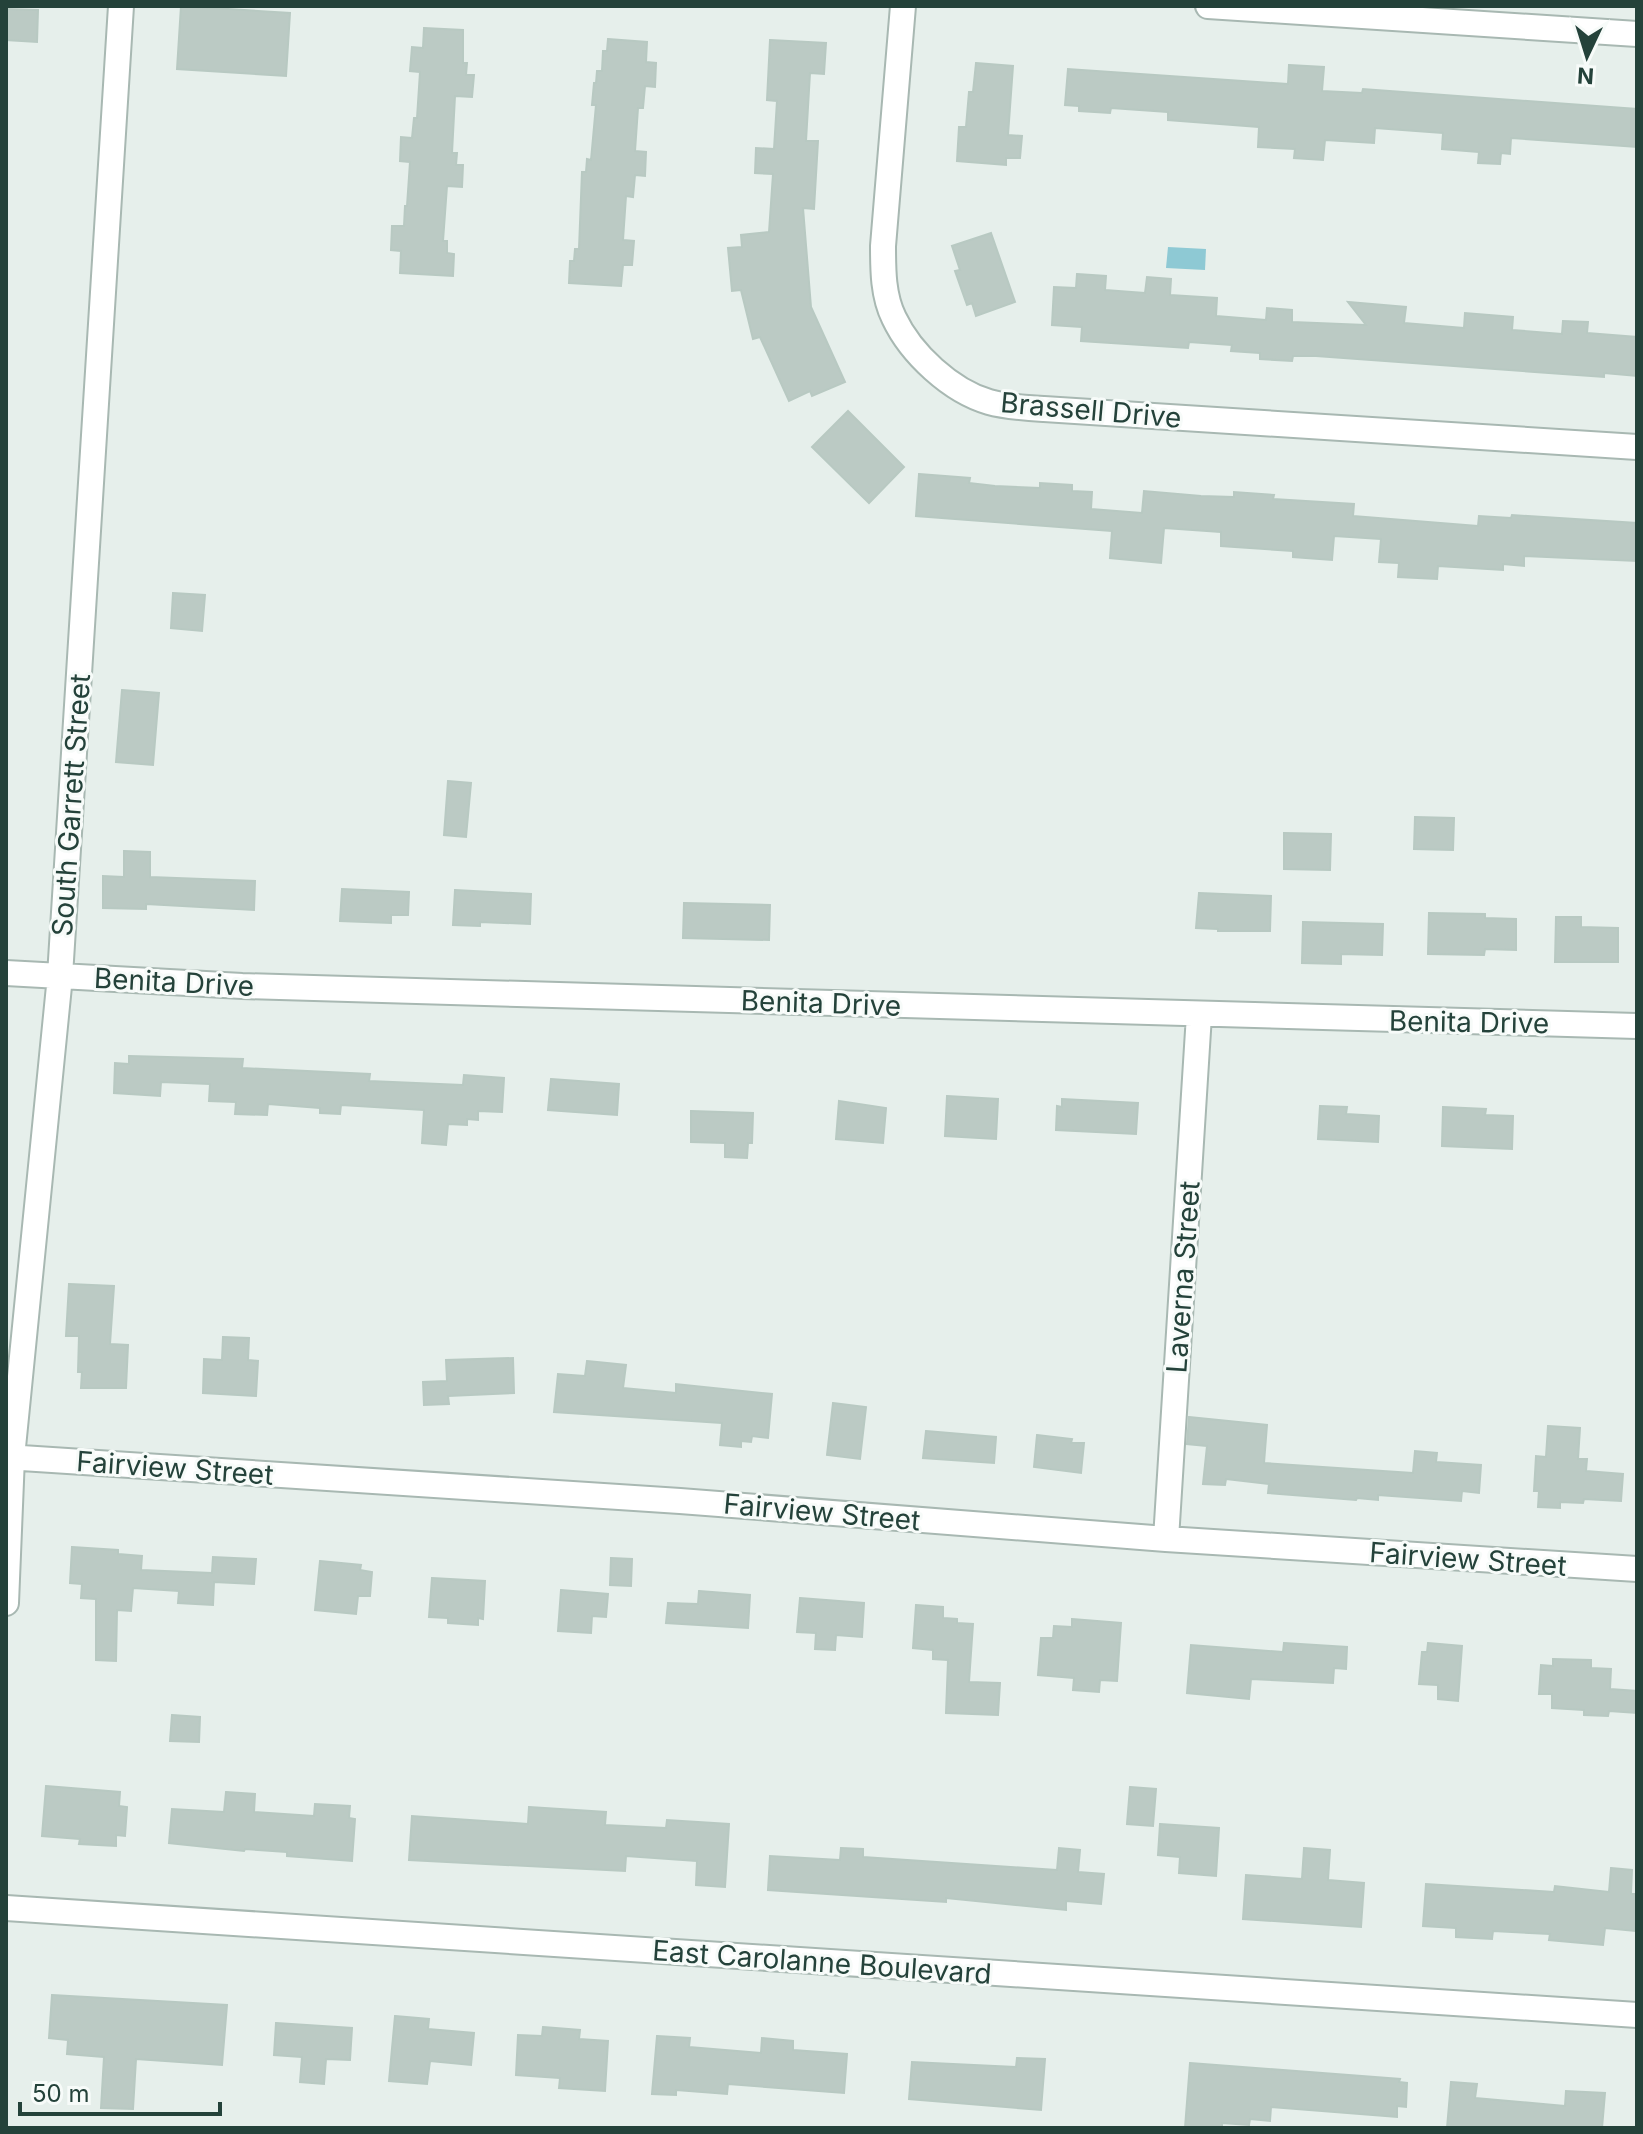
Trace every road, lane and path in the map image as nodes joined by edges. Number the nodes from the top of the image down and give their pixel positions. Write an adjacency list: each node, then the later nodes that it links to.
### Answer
1 (121, 6): 7 (street, South Garrett Street)
2 (903, 6): 5 (street, Brassell Drive)
3 (1208, 6): 4 (street)
4 (1637, 34)
5 (1637, 447)
6 (6, 973): 7 (street, Benita Drive)
7 (60, 976): 8 (street, Benita Drive); 10 (street, South Garrett Street)
8 (1199, 1015): 9 (street, Benita Drive); 11 (street, Laverna Street)
9 (1637, 1026)
10 (9, 1457): 11 (street, Fairview Street); 13 (street, South Garrett Street)
11 (1166, 1539): 12 (street, Fairview Street)
12 (1637, 1569)
13 (6, 1603)
14 (6, 1908): 15 (street, East Carolanne Boulevard)
15 (1637, 2015)

